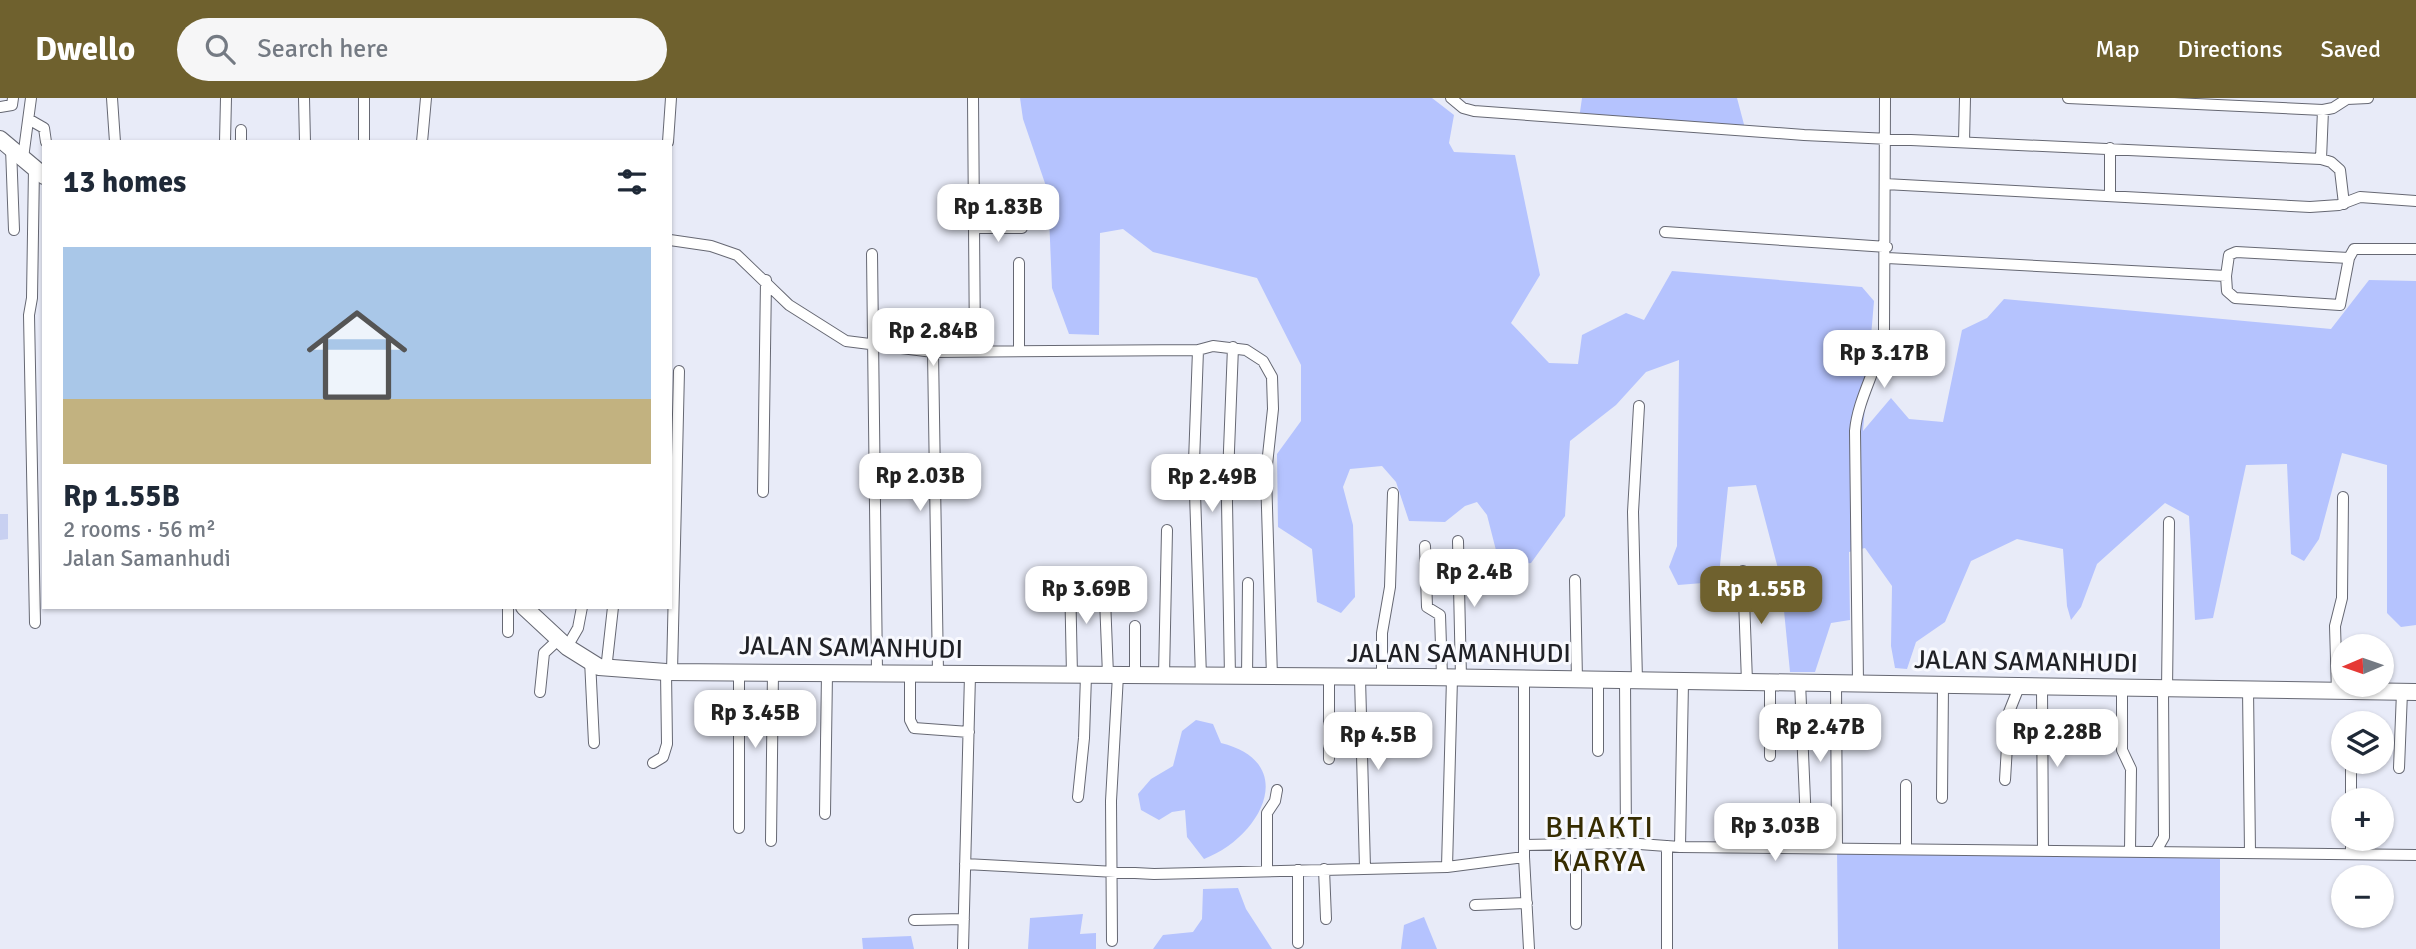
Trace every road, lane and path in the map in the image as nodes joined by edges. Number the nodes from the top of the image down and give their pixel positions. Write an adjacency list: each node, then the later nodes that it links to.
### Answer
1 (13, 98): 16 (street)
2 (31, 98): 18 (street)
3 (112, 98): 21 (street)
4 (226, 98): 22 (street)
5 (304, 98): 23 (street)
6 (364, 98): 24 (street)
7 (426, 98): 25 (street)
8 (671, 98): 26 (street)
9 (972, 98): 35 (street)
10 (1451, 98): 19 (street)
11 (1885, 98): 19 (street)
12 (1965, 98): 27 (street)
13 (2068, 98): 17 (street)
14 (2368, 98): 15 (street)
15 (2346, 99): 17 (street)
16 (0, 107)
17 (2323, 110): 29 (street)
18 (30, 120): 20 (street); 30 (street)
19 (1885, 139): 27 (street); 31 (street)
20 (46, 140)
21 (115, 140)
22 (225, 140)
23 (305, 140)
24 (364, 140)
25 (422, 140)
26 (668, 140)
27 (1964, 142): 28 (street)
28 (2110, 148): 29 (street); 32 (street)
29 (2321, 159): 34 (street)
30 (28, 162): 37 (street); 73 (street)
31 (1885, 184): 32 (street); 41 (street)
32 (2110, 196): 34 (street)
33 (2416, 201): 34 (street)
34 (2344, 204)
35 (974, 228): 36 (street); 52 (street)
36 (1022, 228)
37 (13, 230)
38 (1665, 232): 41 (street)
39 (672, 240): 46 (street)
40 (2416, 249): 43 (street)
41 (1887, 252): 45 (street); 109 (street)
42 (872, 254): 47 (street)
43 (2349, 258): 45 (street); 45 (street)
44 (1019, 263): 49 (street)
45 (2226, 276)
46 (766, 280): 47 (street); 55 (street)
47 (874, 346): 51 (street); 85 (street)
48 (1233, 347): 50 (street); 93 (street); 95 (street)
49 (1019, 350): 50 (street); 52 (street)
50 (1198, 350): 92 (street)
51 (933, 352): 52 (street); 86 (street)
52 (975, 352)
53 (679, 371): 65 (street)
54 (1639, 406): 103 (street)
55 (763, 492)
56 (1393, 493): 98 (street)
57 (2343, 497): 76 (street)
58 (2169, 522): 115 (street)
59 (1167, 530): 91 (street)
60 (1458, 541): 99 (street)
61 (1425, 546): 99 (street)
62 (1743, 571): 105 (street)
63 (1070, 576): 88 (street)
64 (1575, 580): 101 (street)
65 (672, 582)
66 (1248, 583): 94 (street)
67 (1105, 599): 89 (street)
68 (508, 609): 75 (street)
69 (525, 609): 77 (street, JALAN SAMANHUDI)
70 (582, 609): 77 (street)
71 (613, 609): 79 (street)
72 (671, 609): 82 (street)
73 (35, 623)
74 (1135, 626): 90 (street)
75 (508, 632)
76 (2335, 634)
77 (563, 643): 78 (street, JALAN SAMANHUDI); 116 (street)
78 (590, 660): 79 (street, JALAN SAMANHUDI); 120 (street)
79 (606, 670): 82 (street, JALAN SAMANHUDI)
80 (739, 671): 81 (street, JALAN SAMANHUDI); 82 (street, JALAN SAMANHUDI); 132 (street)
81 (773, 671): 84 (street, JALAN SAMANHUDI); 133 (street)
82 (669, 672): 124 (street)
83 (910, 672): 85 (street, JALAN SAMANHUDI); 86 (street, JALAN SAMANHUDI); 119 (street)
84 (827, 673): 85 (street, JALAN SAMANHUDI); 131 (street)
85 (877, 673)
86 (938, 673): 87 (street, JALAN SAMANHUDI)
87 (970, 675): 88 (street, JALAN SAMANHUDI); 119 (street)
88 (1079, 675): 89 (street, JALAN SAMANHUDI); 129 (street)
89 (1113, 675): 90 (street, JALAN SAMANHUDI); 154 (street)
90 (1135, 676): 91 (street, JALAN SAMANHUDI)
91 (1164, 676): 92 (street, JALAN SAMANHUDI)
92 (1201, 677): 93 (street, JALAN SAMANHUDI)
93 (1230, 677): 94 (street, JALAN SAMANHUDI)
94 (1247, 677): 95 (street, JALAN SAMANHUDI)
95 (1272, 677): 96 (street, JALAN SAMANHUDI)
96 (1329, 678): 97 (street, JALAN SAMANHUDI); 123 (street)
97 (1360, 678): 98 (street, JALAN SAMANHUDI); 150 (street)
98 (1382, 678): 99 (street, JALAN SAMANHUDI)
99 (1452, 678): 100 (street, JALAN SAMANHUDI); 149 (street)
100 (1524, 680): 101 (street, JALAN SAMANHUDI); 143 (street)
101 (1577, 680): 102 (street, JALAN SAMANHUDI)
102 (1598, 680): 103 (street, JALAN SAMANHUDI); 121 (street)
103 (1631, 680): 104 (street, JALAN SAMANHUDI); 134 (street)
104 (1683, 682): 105 (street, JALAN SAMANHUDI); 137 (street)
105 (1747, 682): 106 (street, JALAN SAMANHUDI)
106 (1770, 682): 107 (street, JALAN SAMANHUDI); 122 (street)
107 (1800, 682): 108 (street, JALAN SAMANHUDI); 138 (street)
108 (1836, 683): 109 (street, JALAN SAMANHUDI); 139 (street)
109 (1858, 683): 110 (street, JALAN SAMANHUDI)
110 (1943, 685): 111 (street, JALAN SAMANHUDI); 130 (street)
111 (2019, 687): 112 (street, JALAN SAMANHUDI); 126 (street)
112 (2042, 687): 113 (street, JALAN SAMANHUDI); 144 (street)
113 (2122, 688): 115 (street, JALAN SAMANHUDI); 141 (street)
114 (2248, 689): 115 (street, JALAN SAMANHUDI); 117 (street, JALAN SAMANHUDI); 145 (street)
115 (2165, 690): 142 (street)
116 (540, 692)
117 (2331, 692)
118 (2409, 692): 125 (street)
119 (969, 732): 148 (street)
120 (594, 743)
121 (1598, 751)
122 (1770, 756)
123 (1329, 759)
124 (653, 763)
125 (2399, 768)
126 (2005, 780)
127 (1906, 785): 140 (street)
128 (1277, 790): 153 (street)
129 (1078, 797)
130 (1942, 798)
131 (824, 814)
132 (739, 828)
133 (771, 841)
134 (1626, 843): 135 (street); 136 (street)
135 (1576, 845): 143 (street); 160 (street)
136 (1667, 846): 137 (street); 165 (street)
137 (1680, 847): 138 (street)
138 (1807, 848): 139 (street)
139 (1837, 848): 140 (street)
140 (1906, 848): 144 (street)
141 (2130, 850): 142 (street); 144 (street)
142 (2156, 850): 145 (street)
143 (1524, 851): 149 (street); 155 (street)
144 (2043, 851)
145 (2250, 852): 146 (street)
146 (2351, 853): 147 (street)
147 (2416, 855)
148 (965, 864): 154 (street); 157 (street)
149 (1447, 867): 150 (street)
150 (1365, 868): 151 (street)
151 (1324, 869): 152 (street); 158 (street)
152 (1298, 870): 153 (street); 162 (street)
153 (1268, 871): 154 (street)
154 (1112, 873): 161 (street)
155 (1527, 903): 156 (street); 164 (street)
156 (1475, 905)
157 (964, 919): 159 (street); 163 (street)
158 (1325, 919)
159 (914, 920)
160 (1576, 924)
161 (1112, 941)
162 (1298, 943)
163 (963, 949)
164 (1529, 949)
165 (1667, 949)

